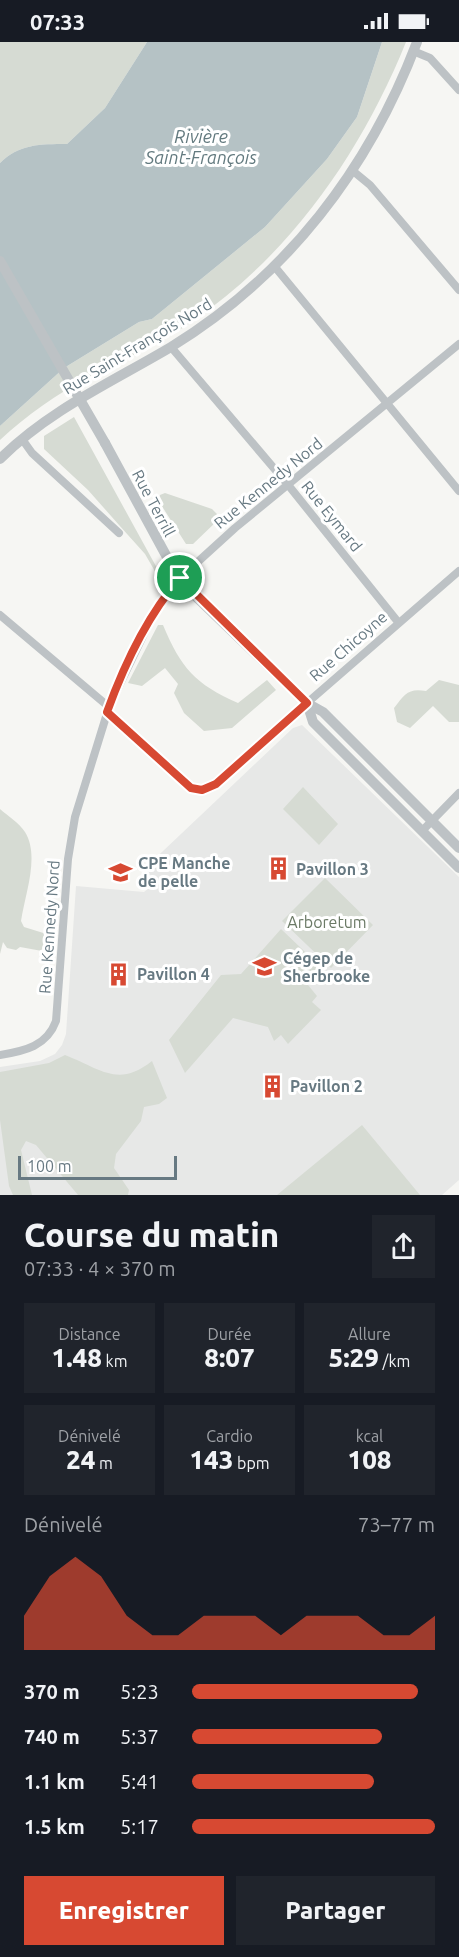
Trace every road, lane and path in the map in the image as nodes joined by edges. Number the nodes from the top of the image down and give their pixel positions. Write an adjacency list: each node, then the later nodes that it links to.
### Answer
1 (415, 47): 2 (street); 3 (street, Rue Saint-François Nord)
2 (459, 90)
3 (353, 171): 5 (street, Rue Saint-François Nord); 6 (street)
4 (0, 261): 16 (street, Rue Terrill, bridge)
5 (275, 267): 8 (street, Rue Saint-François Nord); 9 (street)
6 (459, 290)
7 (459, 345): 9 (street, Rue Kennedy Nord)
8 (171, 347): 10 (street, Rue Saint-François Nord); 12 (street, Rue Eymard)
9 (386, 404): 12 (street, Rue Kennedy Nord); 13 (street)
10 (22, 439): 11 (street, Rue Saint-François Nord); 14 (street)
11 (0, 459)
12 (289, 486): 16 (street, Rue Kennedy Nord); 18 (street, Rue Eymard)
13 (459, 491)
14 (119, 533)
15 (459, 571): 18 (street, Rue Chicoyne)
16 (180, 578): 19 (street, Rue Terrill); 20 (street, Rue Kennedy Nord)
17 (0, 615): 20 (street)
18 (398, 622): 19 (street, Rue Chicoyne)
19 (307, 703): 20 (street, Rue Chicoyne); 22 (street, Rue Terrill); 23 (street, Rue Terrill)
20 (108, 710): 26 (street, Rue Kennedy Nord)
21 (459, 793): 22 (street)
22 (433, 821): 23 (street); 24 (street, Rue Terrill)
23 (422, 831): 25 (street, Rue Terrill)
24 (459, 848)
25 (459, 868)
26 (0, 1055)

